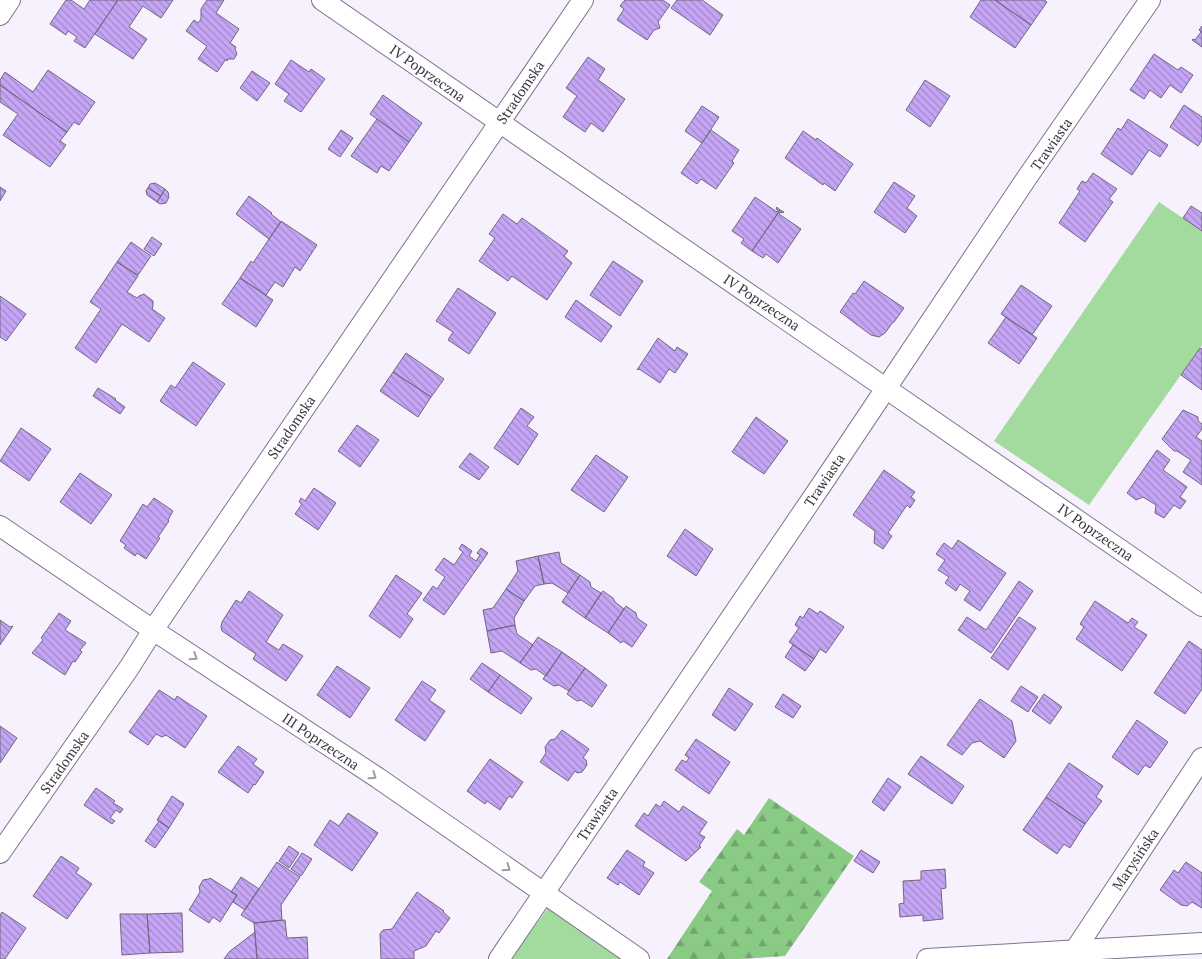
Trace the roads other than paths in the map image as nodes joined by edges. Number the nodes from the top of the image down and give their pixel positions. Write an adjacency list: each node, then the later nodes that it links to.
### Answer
1 (10, 0): 5 (street)
2 (322, 0): 6 (street, IV Poprzeczna)
3 (583, 0): 6 (street, Stradomska)
4 (1150, 0): 7 (street, Trawiasta)
5 (0, 15)
6 (499, 123): 7 (street, IV Poprzeczna); 10 (street, Stradomska)
7 (887, 387): 9 (street, IV Poprzeczna); 13 (street, Trawiasta)
8 (0, 526): 10 (street, III Poprzeczna)
9 (1202, 606)
10 (153, 630): 12 (street, Stradomska); 13 (street, III Poprzeczna, one-way to 13)
11 (1202, 758): 15 (street, Marysińska)
12 (0, 854)
13 (543, 894): 16 (street, Trawiasta); 17 (street, III Poprzeczna)
14 (1202, 943): 15 (street)
15 (1071, 955): 18 (street)
16 (498, 959)
17 (639, 959)
18 (927, 959)

